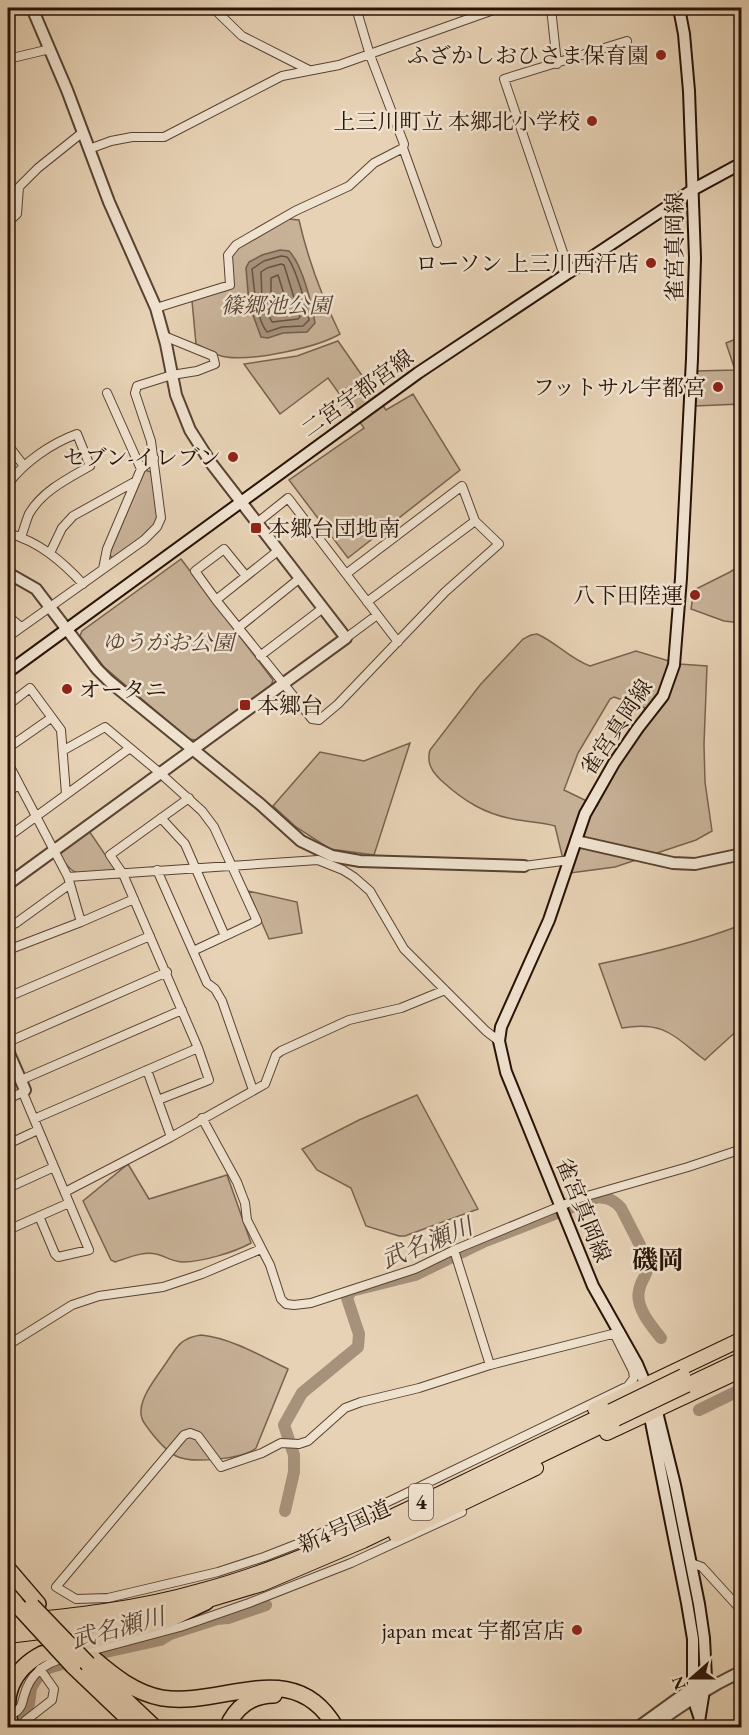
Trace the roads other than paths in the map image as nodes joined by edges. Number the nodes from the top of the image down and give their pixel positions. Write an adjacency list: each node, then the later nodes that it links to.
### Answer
1 (32, 8): 8 (main road)
2 (213, 8): 12 (street)
3 (356, 8): 9 (street)
4 (499, 8): 9 (street)
5 (551, 8): 11 (street)
6 (679, 8): 17 (main road, 雀宮真岡線)
7 (627, 41): 11 (street)
8 (50, 49): 10 (street); 13 (main road)
9 (370, 55): 12 (street); 14 (street)
10 (8, 58)
11 (557, 64): 20 (street)
12 (309, 70): 15 (street)
13 (82, 132): 15 (main road); 18 (street)
14 (403, 148): 19 (street); 21 (street)
15 (89, 149): 21 (main road)
16 (741, 163): 17 (main road, 二宮宇都宮線)
17 (694, 189): 20 (main road, 二宮宇都宮線); 74 (main road, 雀宮真岡線)
18 (8, 222)
19 (437, 243)
20 (570, 273): 31 (main road, 二宮宇都宮線)
21 (156, 308): 22 (main road)
22 (164, 336): 23 (main road); 23 (street)
23 (172, 375): 26 (street); 31 (main road)
24 (106, 393): 28 (street)
25 (8, 445): 27 (street)
26 (154, 458): 28 (street); 38 (street)
27 (24, 466): 30 (street); 35 (street)
28 (141, 469): 29 (street)
29 (136, 481): 37 (street); 38 (street)
30 (8, 484)
31 (241, 500): 33 (main road); 51 (main road, 二宮宇都宮線)
32 (475, 521): 40 (street); 45 (street); 55 (street)
33 (258, 522): 36 (main road); 40 (street)
34 (8, 533): 35 (street)
35 (21, 537): 37 (street)
36 (279, 550): 41 (street); 42 (main road)
37 (50, 553): 43 (street)
38 (103, 569): 43 (street)
39 (8, 573): 46 (main road)
40 (346, 574): 45 (street)
41 (246, 576): 44 (street); 44 (street)
42 (300, 578): 47 (main road); 52 (street)
43 (83, 584): 46 (street)
44 (216, 600): 52 (street)
45 (367, 602): 48 (street)
46 (51, 608): 50 (street); 51 (main road)
47 (323, 608): 54 (main road); 56 (street)
48 (377, 615): 54 (street); 55 (street)
49 (8, 616): 50 (street)
50 (21, 627): 53 (street)
51 (67, 628): 57 (main road, 二宮宇都宮線); 64 (main road)
52 (238, 628): 56 (street)
53 (8, 637)
54 (346, 638): 58 (main road)
55 (398, 642): 58 (street)
56 (260, 656): 58 (street)
57 (8, 672)
58 (283, 685): 64 (main road)
59 (8, 705): 60 (street)
60 (51, 718): 61 (street); 63 (street)
61 (8, 748)
62 (130, 748): 63 (street); 66 (street); 69 (street)
63 (64, 750): 69 (street)
64 (193, 750): 66 (main road); 77 (main road)
65 (8, 763): 67 (street)
66 (160, 773): 70 (street); 75 (main road)
67 (19, 784): 68 (street); 71 (street)
68 (8, 793)
69 (66, 794): 71 (street)
70 (189, 798): 72 (street); 80 (street)
71 (37, 815): 73 (street); 75 (street)
72 (161, 818): 81 (street); 83 (street)
73 (8, 837)
74 (576, 841): 76 (main road); 78 (main road, 雀宮真岡線)
75 (54, 850): 85 (street); 86 (main road)
76 (741, 854)
77 (353, 860): 79 (main road); 84 (street)
78 (570, 860): 79 (street); 98 (main road, 雀宮真岡線)
79 (524, 866)
80 (233, 867): 81 (street); 84 (street); 91 (street)
81 (195, 868): 82 (street); 91 (street)
82 (157, 870): 83 (street); 93 (street)
83 (123, 874): 85 (street); 87 (street)
84 (354, 877): 95 (street)
85 (69, 880): 88 (street); 89 (street)
86 (8, 884)
87 (134, 899): 88 (street); 90 (street)
88 (81, 922): 92 (street)
89 (8, 927)
90 (150, 936): 94 (street); 96 (street)
91 (225, 936): 93 (street)
92 (8, 950)
93 (193, 951): 104 (street)
94 (167, 972): 97 (street); 99 (street)
95 (445, 990): 98 (street); 104 (street)
96 (8, 997)
97 (182, 1010): 100 (street); 103 (street)
98 (499, 1041): 117 (main road, 雀宮真岡線)
99 (8, 1042)
100 (198, 1048): 102 (street); 106 (street)
101 (8, 1051): 103 (main road)
102 (147, 1070): 106 (street); 108 (street)
103 (23, 1088): 105 (street); 108 (street)
104 (254, 1090): 107 (street)
105 (8, 1099)
106 (158, 1100): 110 (street)
107 (202, 1118): 110 (street); 120 (street)
108 (33, 1119): 109 (street)
109 (38, 1130): 111 (street); 113 (street)
110 (171, 1137): 115 (street)
111 (8, 1144)
112 (741, 1149): 117 (street)
113 (54, 1167): 114 (street); 115 (street)
114 (8, 1188)
115 (65, 1192): 116 (street)
116 (69, 1203): 118 (street); 118 (street)
117 (561, 1205): 121 (street); 122 (main road, 雀宮真岡線)
118 (39, 1216): 119 (street)
119 (8, 1230)
120 (261, 1249): 121 (street); 124 (street)
121 (454, 1250): 127 (street)
122 (617, 1333): 127 (street); 130 (main road, 雀宮真岡線); 139 (street)
123 (741, 1340): 130 (highway)
124 (8, 1345)
125 (741, 1348): 129 (highway, 新4号国道 / 4)
126 (741, 1359): 129 (highway, 新4号国道 / 4)
127 (490, 1365): 139 (street)
128 (741, 1370): 131 (highway)
129 (685, 1381): 132 (highway, 新4号国道 / 4, bridge)
130 (646, 1385): 131 (main road, 雀宮真岡線); 137 (highway)
131 (653, 1411): 134 (main road, 雀宮真岡線); 138 (highway); 150 (main road, 雀宮真岡線)
132 (613, 1415): 137 (highway, 新4号国道 / 4); 138 (highway, 新4号国道 / 4)
133 (462, 1512): 146 (street)
134 (691, 1563): 143 (street); 148 (main road, 雀宮真岡線)
135 (8, 1569): 142 (highway)
136 (8, 1577): 142 (highway)
137 (227, 1583): 139 (highway, 新4号国道 / 4)
138 (262, 1584): 140 (highway, 新4号国道 / 4)
139 (159, 1593): 141 (highway, 新4号国道 / 4)
140 (206, 1602): 144 (highway, 新4号国道 / 4); 151 (highway)
141 (10, 1605): 145 (highway, bridge)
142 (35, 1605): 145 (highway)
143 (741, 1611)
144 (8, 1636)
145 (80, 1664): 153 (highway); 154 (highway); 155 (highway); 158 (highway)
146 (40, 1669): 151 (street); 151 (street)
147 (741, 1671): 148 (main road)
148 (711, 1681): 149 (main road, 雀宮真岡線); 150 (main road)
149 (705, 1690): 150 (main road); 152 (main road, 雀宮真岡線)
150 (693, 1692): 152 (main road, 雀宮真岡線); 159 (main road); 160 (main road)
151 (18, 1720)
152 (699, 1722)
153 (125, 1728)
154 (138, 1728)
155 (155, 1728)
156 (227, 1728): 157 (highway)
157 (328, 1728)
158 (336, 1728)
159 (637, 1728)
160 (651, 1728)

